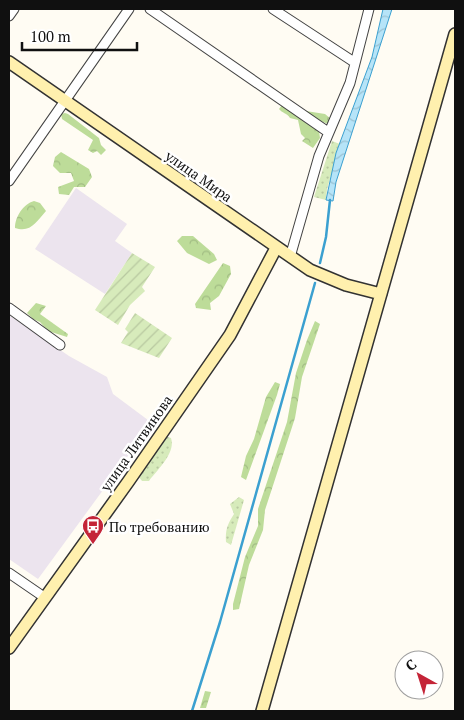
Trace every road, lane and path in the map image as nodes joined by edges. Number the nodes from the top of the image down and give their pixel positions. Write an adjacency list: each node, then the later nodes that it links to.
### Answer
1 (14, 9): 6 (street)
2 (128, 9): 10 (street)
3 (150, 9): 11 (street)
4 (273, 9): 9 (street)
5 (369, 9): 9 (street)
6 (9, 16)
7 (455, 34): 15 (main road)
8 (9, 62): 10 (main road, улица Мира)
9 (354, 62): 11 (street)
10 (65, 100): 12 (street); 13 (main road, улица Мира)
11 (328, 132): 14 (street)
12 (9, 180)
13 (276, 248): 14 (main road, улица Мира); 19 (main road, улица Литвинова)
14 (290, 258): 15 (main road, улица Мира)
15 (381, 294): 21 (main road)
16 (9, 308): 17 (street)
17 (60, 345)
18 (9, 573): 19 (street)
19 (44, 597): 20 (main road, улица Литвинова)
20 (9, 648)
21 (262, 711)

